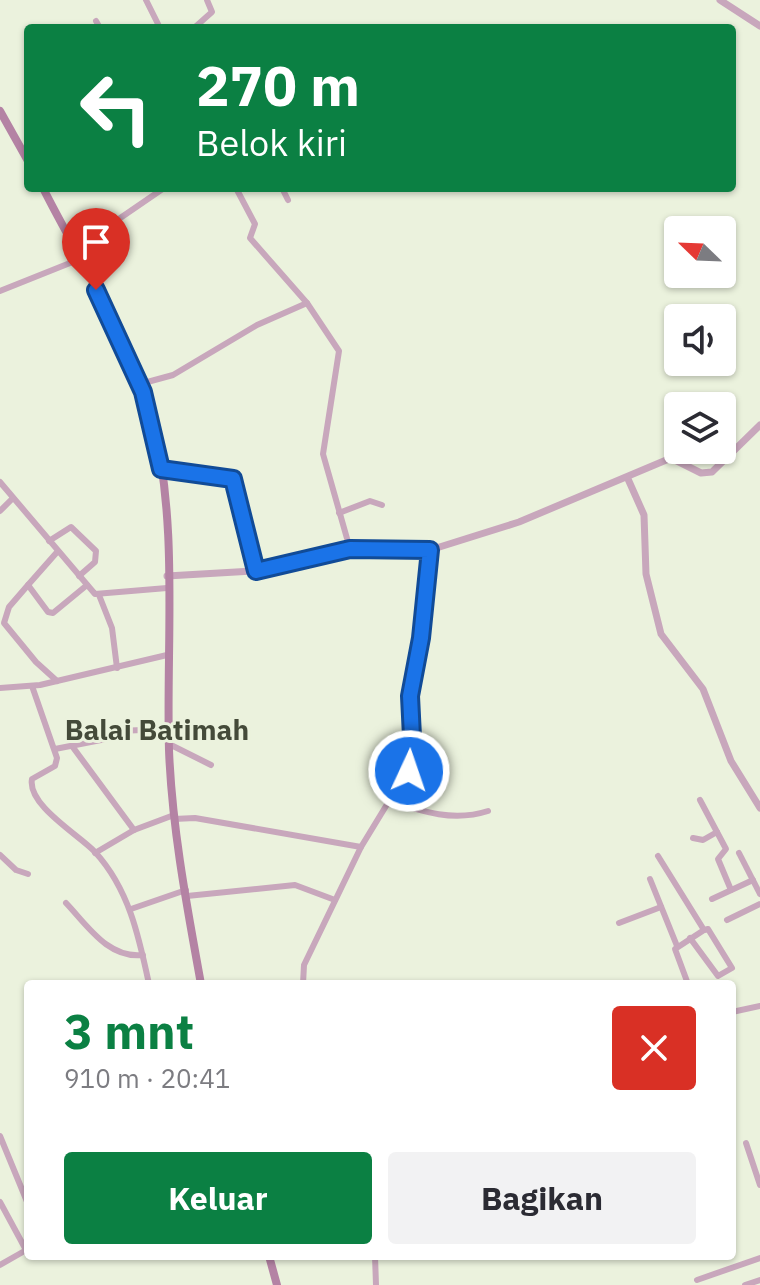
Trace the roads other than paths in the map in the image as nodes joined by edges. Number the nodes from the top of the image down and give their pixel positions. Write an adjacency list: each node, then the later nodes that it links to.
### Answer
1 (146, 0): 6 (street)
2 (207, 0): 7 (street)
3 (720, 0): 8 (street)
4 (96, 21): 5 (street)
5 (98, 24)
6 (158, 24)
7 (198, 24)
8 (760, 26)
9 (0, 111): 10 (main road)
10 (24, 154)
11 (45, 192): 16 (main road)
12 (158, 192): 16 (street)
13 (239, 192): 19 (street)
14 (284, 192): 15 (street)
15 (288, 200)
16 (75, 249): 17 (main road)
17 (80, 259): 18 (street); 20 (main road)
18 (0, 291)
19 (307, 303): 20 (street); 28 (street)
20 (140, 384): 22 (main road)
21 (760, 425): 23 (street)
22 (161, 469): 33 (street); 35 (main road)
23 (628, 479): 31 (street); 52 (street)
24 (0, 482): 25 (street)
25 (13, 498): 27 (street); 29 (street)
26 (382, 505): 28 (street)
27 (0, 511)
28 (339, 513): 30 (street)
29 (49, 541): 32 (street); 34 (street)
30 (350, 549): 31 (street); 33 (street)
31 (430, 550): 51 (street)
32 (58, 551): 34 (street); 36 (street)
33 (256, 571): 35 (street)
34 (79, 576): 37 (street)
35 (167, 576): 38 (main road)
36 (28, 585): 37 (street); 42 (street)
37 (87, 585): 39 (street)
38 (167, 588): 39 (street); 40 (main road)
39 (99, 595): 41 (street)
40 (167, 655): 41 (street); 45 (main road)
41 (117, 668): 42 (street)
42 (57, 681): 43 (street)
43 (32, 686): 44 (street); 48 (street)
44 (0, 688)
45 (169, 729): 46 (main road); 47 (street)
46 (169, 744): 49 (street); 54 (main road)
47 (72, 746): 48 (street); 55 (street)
48 (55, 749): 59 (street)
49 (211, 765)
50 (700, 800): 56 (street)
51 (391, 801): 53 (street); 58 (street)
52 (760, 808)
53 (488, 811)
54 (174, 817): 55 (street); 58 (street); 67 (main road)
55 (134, 830): 59 (street)
56 (717, 832): 57 (street); 66 (street)
57 (693, 838)
58 (361, 847): 70 (street)
59 (95, 853): 74 (street)
60 (739, 853): 65 (street)
61 (0, 855): 63 (street)
62 (658, 856): 77 (street)
63 (28, 874)
64 (650, 879): 73 (street)
65 (753, 880): 66 (street); 68 (street)
66 (731, 890): 69 (street)
67 (186, 893): 70 (street); 74 (street); 82 (main road)
68 (760, 894)
69 (712, 899)
70 (335, 900): 83 (street)
71 (66, 903): 80 (street)
72 (760, 904): 75 (street)
73 (661, 907): 76 (street); 79 (street)
74 (131, 909): 80 (street)
75 (727, 920)
76 (619, 923)
77 (704, 930): 78 (street); 78 (street)
78 (690, 938): 79 (street)
79 (677, 946): 84 (street)
80 (143, 955): 81 (street)
81 (148, 980)
82 (200, 980)
83 (303, 980)
84 (686, 980)
85 (760, 1006): 86 (street)
86 (736, 1011)
87 (0, 1136): 89 (street)
88 (746, 1143): 90 (street)
89 (2, 1145): 92 (street)
90 (759, 1177): 91 (street)
91 (760, 1185)
92 (24, 1195)
93 (0, 1202): 94 (street)
94 (24, 1245)
95 (24, 1252): 99 (street)
96 (270, 1260): 102 (main road)
97 (375, 1260): 103 (street)
98 (759, 1261): 100 (street)
99 (0, 1265)
100 (697, 1280)
101 (760, 1280): 104 (street)
102 (277, 1285)
103 (376, 1285)
104 (745, 1285)

